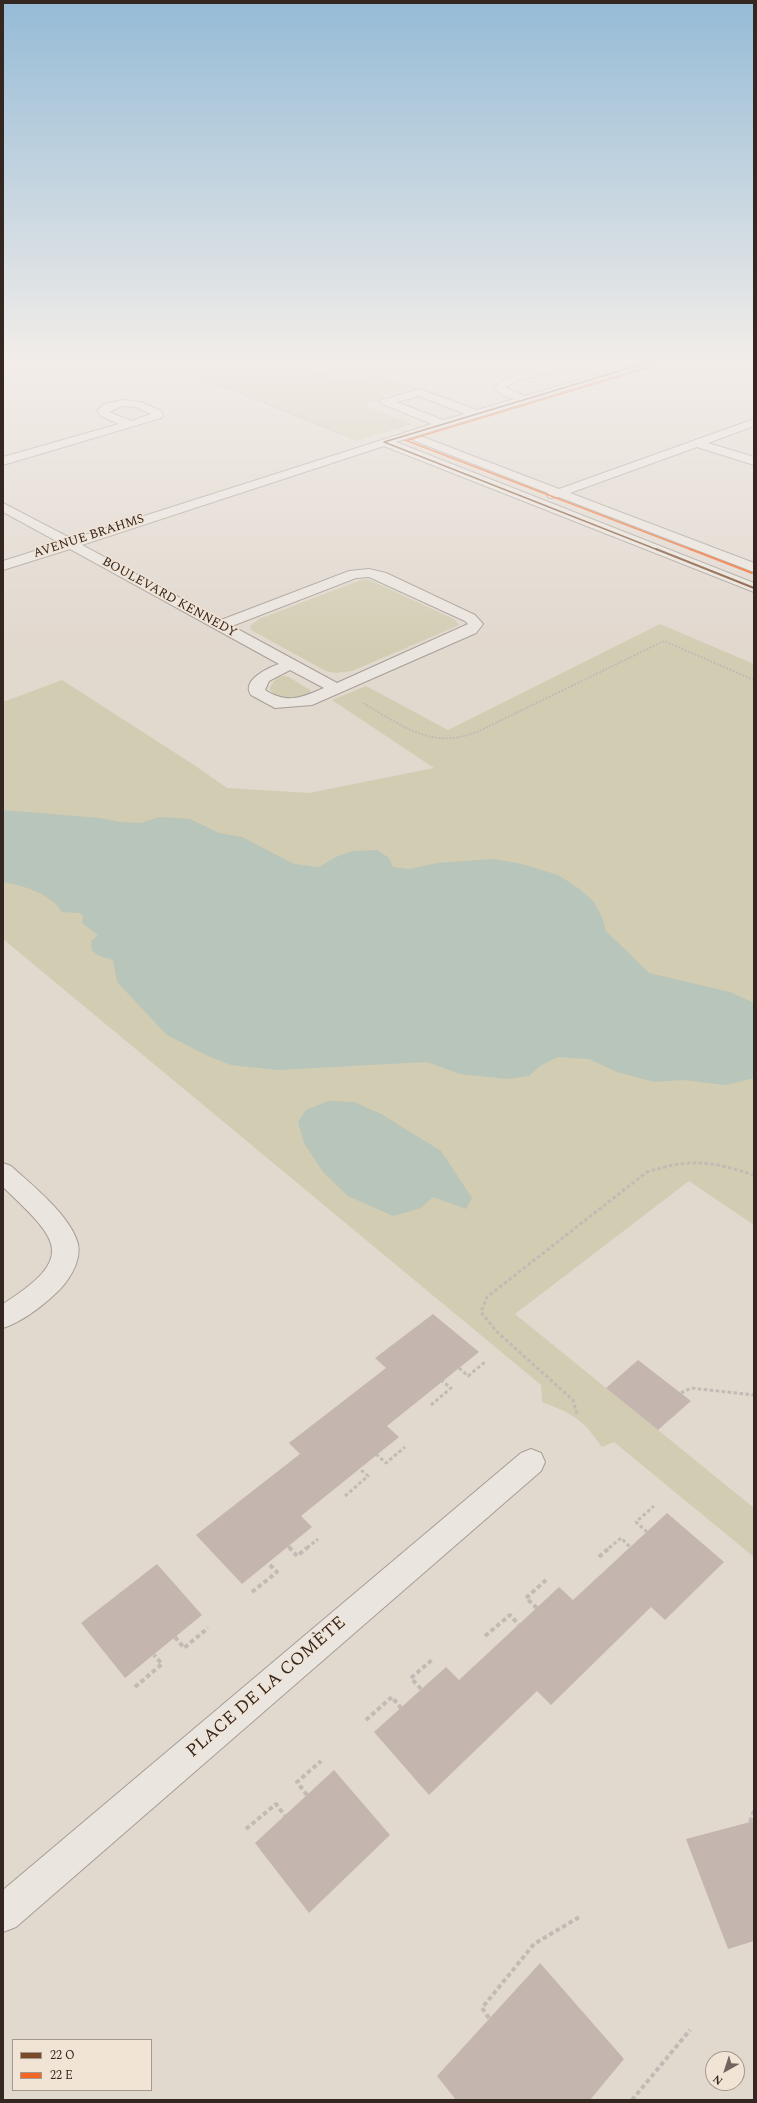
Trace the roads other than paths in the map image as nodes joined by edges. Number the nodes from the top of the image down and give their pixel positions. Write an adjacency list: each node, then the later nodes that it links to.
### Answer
1 (13, 458): 6 (street)
2 (334, 458): 10 (street, AVENUE BRAHMS)
3 (424, 458): 8 (street)
4 (469, 458): 7 (street)
5 (656, 458): 7 (street)
6 (3, 461)
7 (558, 493): 8 (street); 12 (street)
8 (534, 502): 13 (street)
9 (3, 507): 10 (street, BOULEVARD KENNEDY)
10 (70, 543): 11 (street, AVENUE BRAHMS); 14 (street, BOULEVARD KENNEDY)
11 (3, 566)
12 (754, 568)
13 (754, 588)
14 (219, 626): 15 (street, BOULEVARD KENNEDY); 16 (street)
15 (291, 664): 16 (street, BOULEVARD KENNEDY); 16 (street)
16 (335, 688)
17 (3, 1172): 18 (street)
18 (3, 1317)
19 (531, 1462): 20 (street, PLACE DE LA COMÈTE)
20 (3, 1914)

